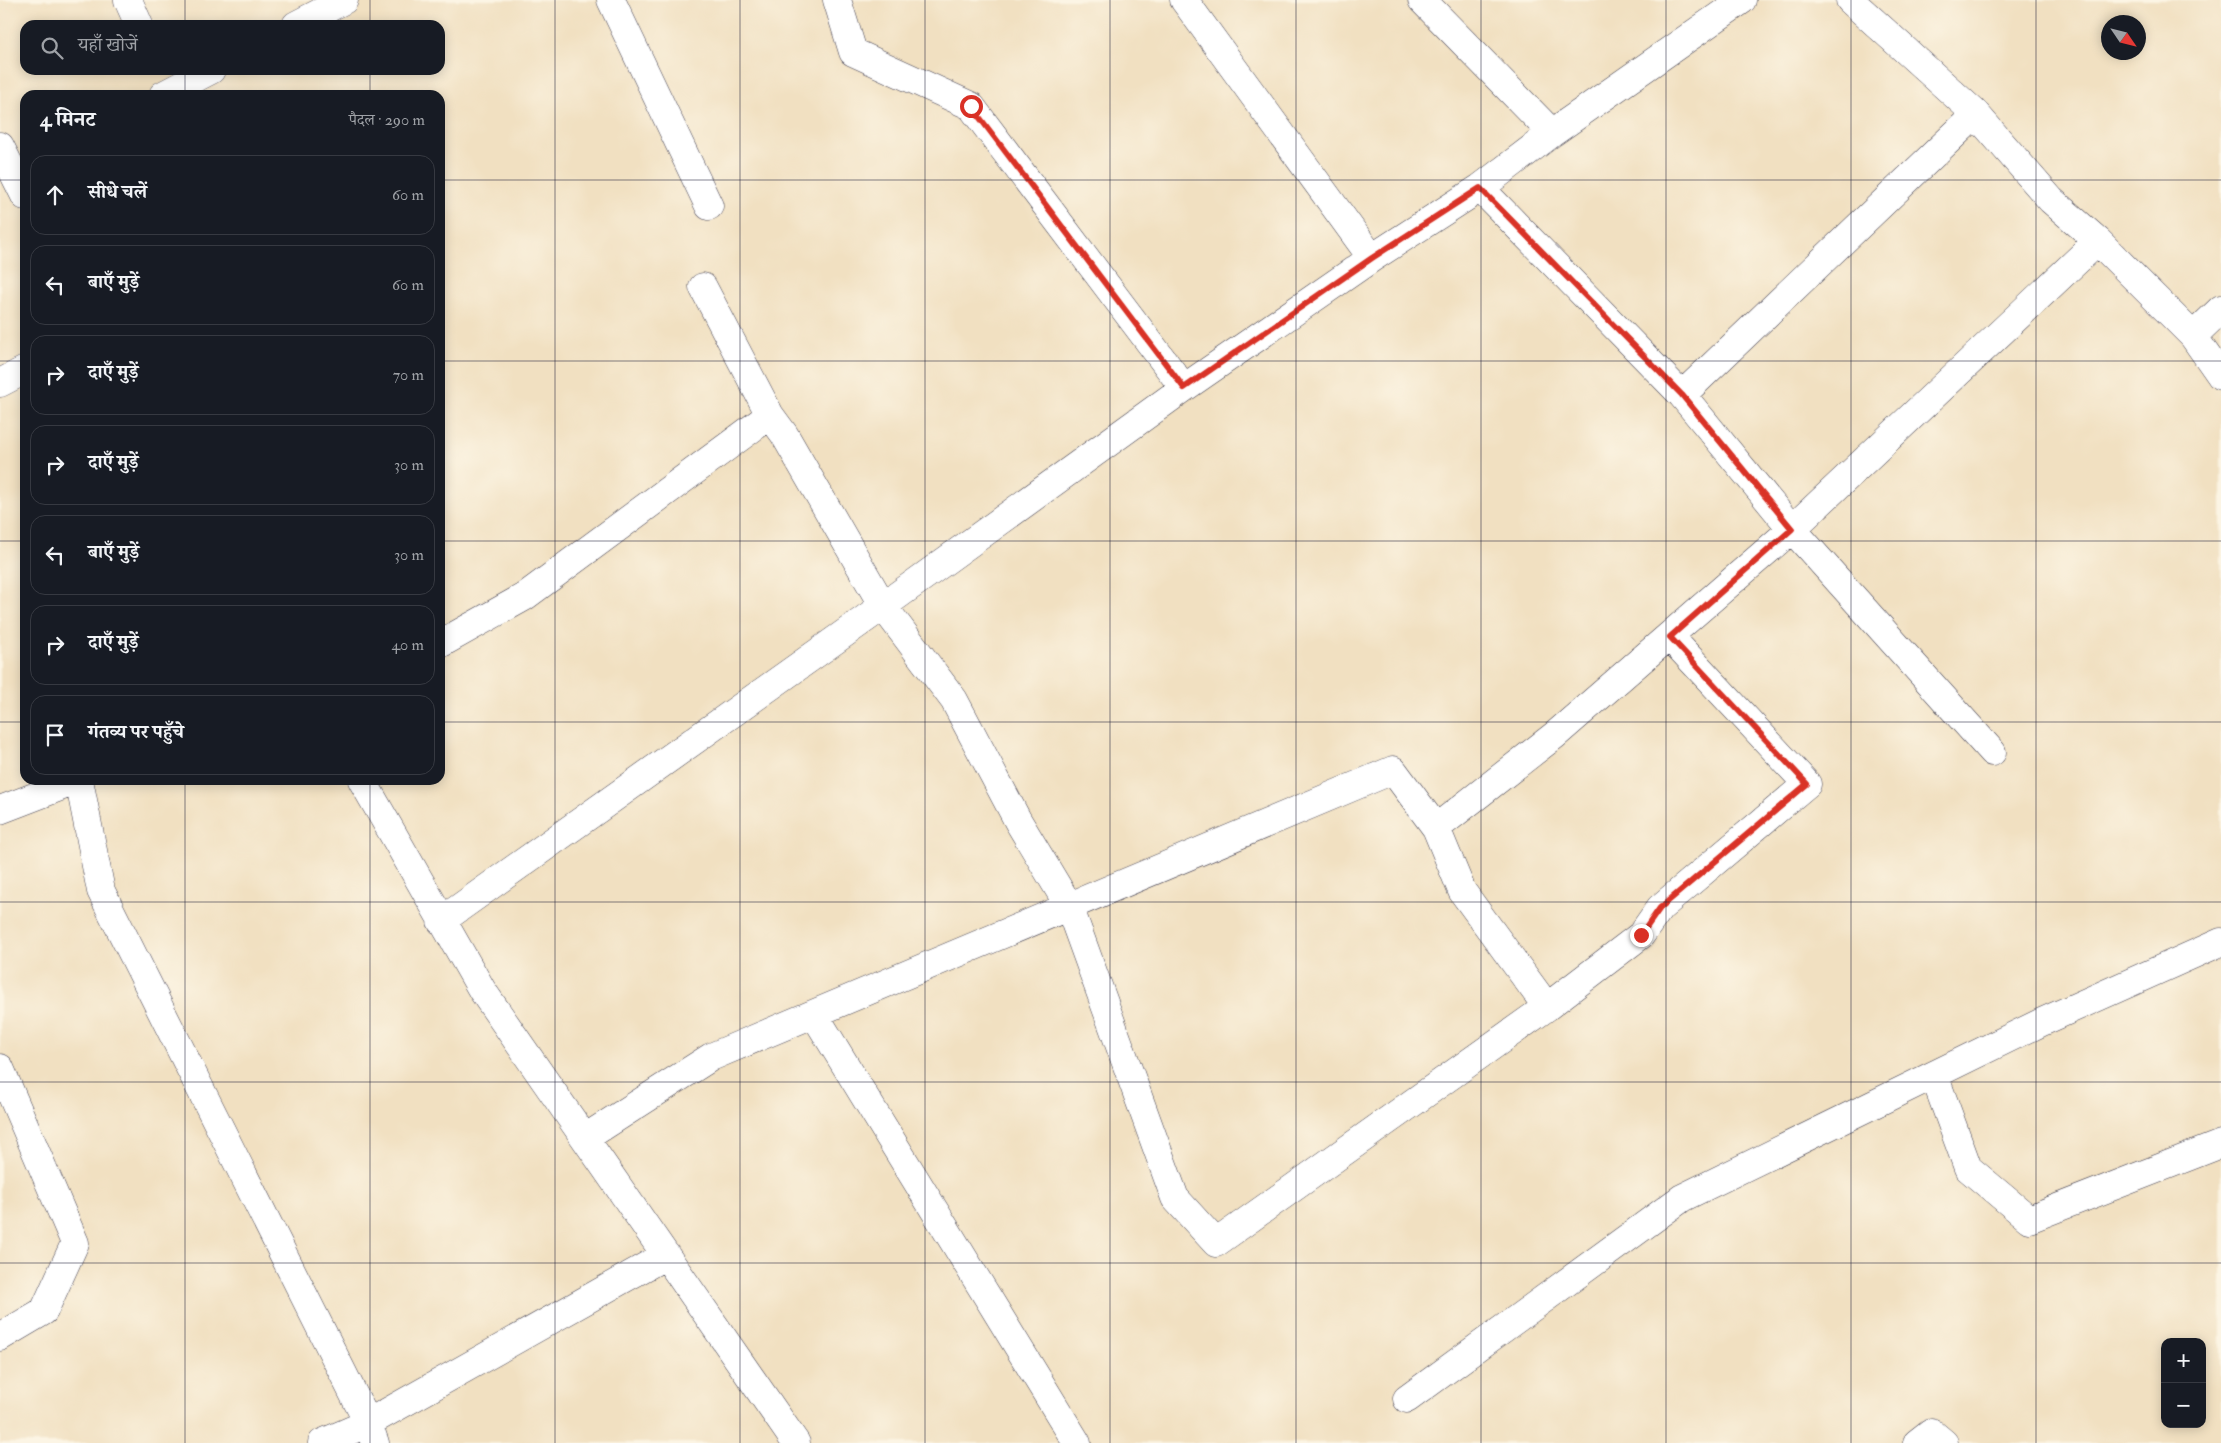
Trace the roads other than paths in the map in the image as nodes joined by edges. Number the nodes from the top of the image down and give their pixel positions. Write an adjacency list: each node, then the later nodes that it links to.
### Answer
1 (128, 0): 9 (street)
2 (344, 0): 10 (street)
3 (611, 0): 19 (street)
4 (837, 0): 28 (street)
5 (1184, 0): 21 (street)
6 (1422, 0): 14 (street)
7 (1742, 0): 14 (street)
8 (1850, 0): 13 (street)
9 (137, 20)
10 (306, 20)
11 (195, 75): 12 (street)
12 (164, 85)
13 (1976, 114): 20 (street); 29 (street)
14 (1552, 133): 18 (street)
15 (0, 146): 16 (street)
16 (12, 170): 17 (street)
17 (20, 186)
18 (1480, 188): 21 (street); 29 (street)
19 (708, 206)
20 (2098, 241): 24 (street); 31 (street)
21 (1372, 258): 28 (street)
22 (704, 288): 30 (street)
23 (2221, 309): 24 (street)
24 (2193, 336): 26 (street)
25 (20, 373): 27 (street)
26 (2221, 376)
27 (0, 383)
28 (1184, 388): 32 (street)
29 (1682, 395): 31 (street)
30 (770, 415): 32 (street); 34 (street)
31 (1792, 529): 33 (street); 35 (street)
32 (883, 606): 41 (street); 42 (street)
33 (1670, 637): 40 (street); 44 (street)
34 (445, 641)
35 (1992, 752)
36 (65, 785): 39 (street)
37 (79, 785): 53 (street)
38 (365, 785): 42 (street)
39 (0, 810)
40 (1436, 828): 41 (street); 44 (street)
41 (1069, 906): 44 (street); 45 (street)
42 (441, 921): 48 (street)
43 (2221, 942): 47 (street)
44 (1547, 1007)
45 (814, 1014): 48 (street); 56 (street)
46 (0, 1068): 51 (street)
47 (1934, 1075): 49 (street); 52 (street)
48 (585, 1138): 50 (street)
49 (2221, 1144)
50 (666, 1255): 53 (street); 55 (street)
51 (0, 1337)
52 (1407, 1399)
53 (371, 1433): 54 (street)
54 (322, 1443)
55 (796, 1443)
56 (1077, 1443)
57 (1917, 1443): 58 (street)
58 (1944, 1443)

